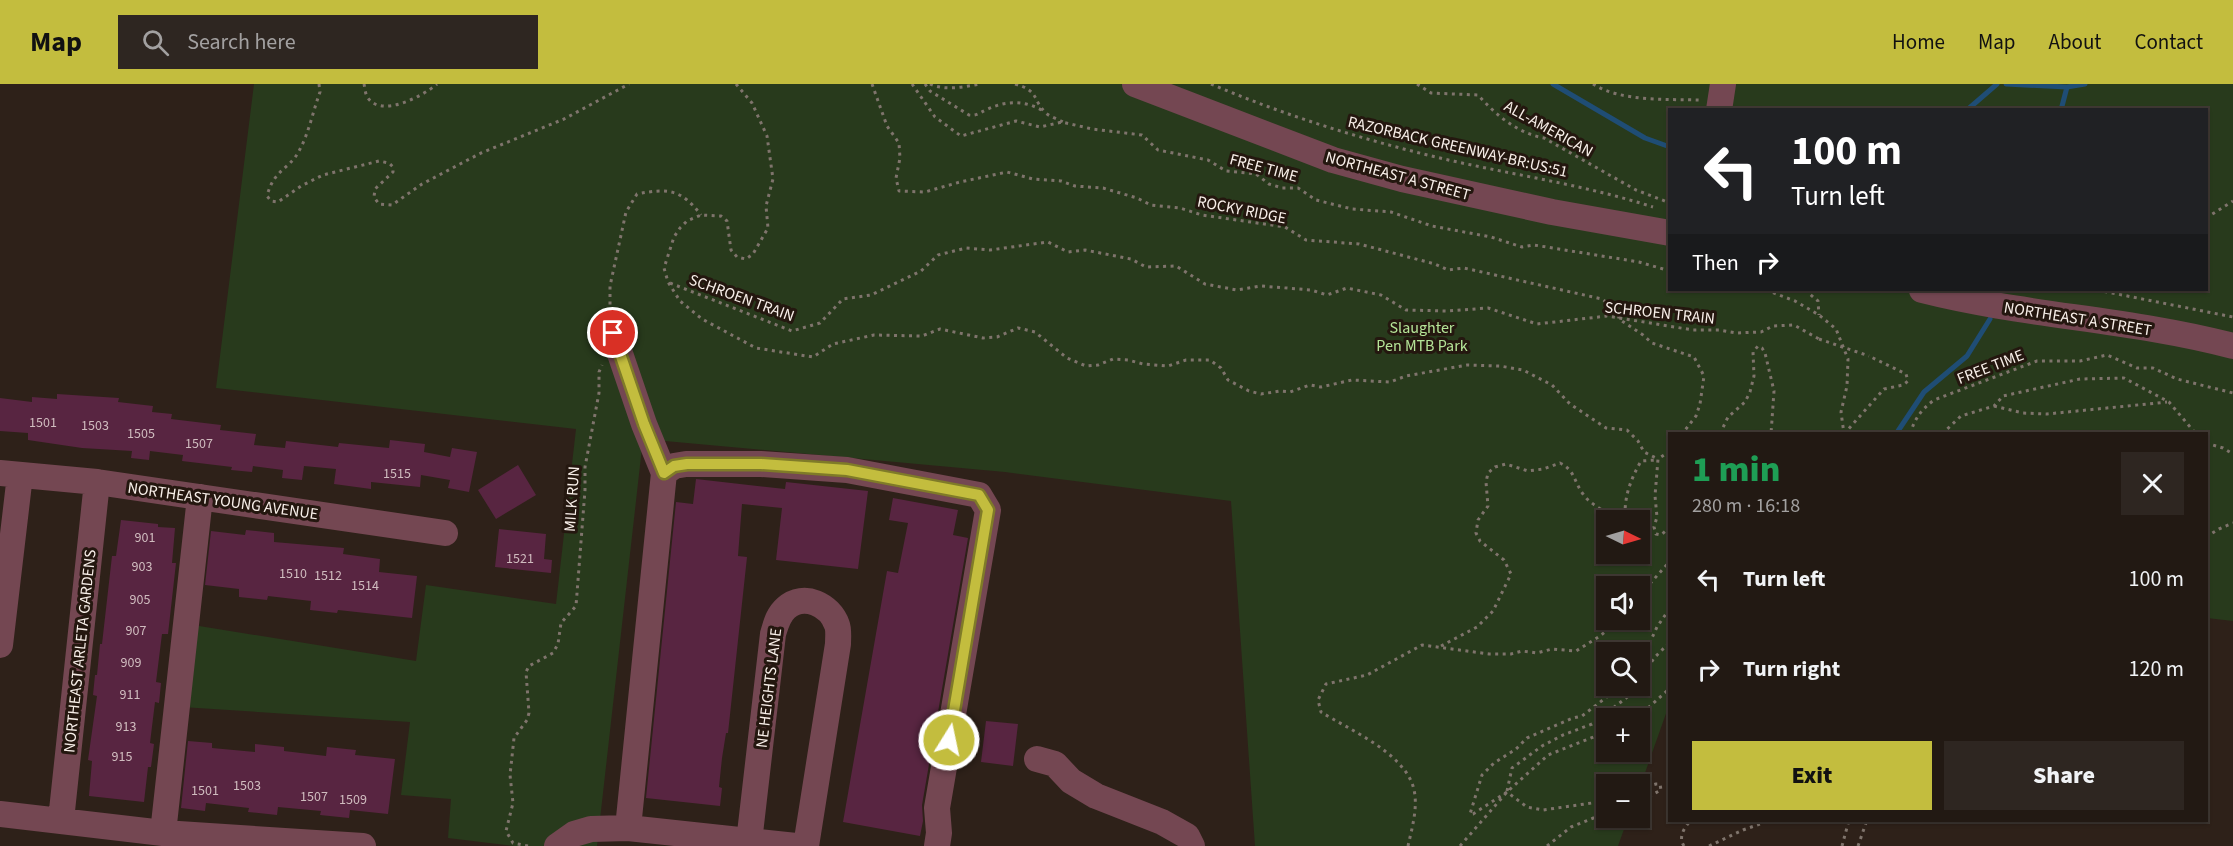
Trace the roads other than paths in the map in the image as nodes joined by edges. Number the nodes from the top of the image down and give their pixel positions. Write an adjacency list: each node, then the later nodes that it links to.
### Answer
1 (1135, 84): 2 (street, NORTHEAST A STREET)
2 (1668, 233)
3 (1925, 291): 5 (street, NORTHEAST A STREET)
4 (613, 333): 6 (street)
5 (2233, 346)
6 (664, 473): 15 (street); 23 (street)
7 (10, 474): 8 (street, NORTHEAST YOUNG AVENUE); 11 (street)
8 (97, 482): 9 (street, NORTHEAST YOUNG AVENUE); 14 (street, NORTHEAST ARLETA GARDENS)
9 (200, 497): 10 (street, NORTHEAST YOUNG AVENUE); 16 (street)
10 (445, 533)
11 (0, 645)
12 (1037, 759): 24 (street)
13 (0, 814): 14 (street)
14 (61, 820): 16 (street)
15 (628, 828): 17 (street); 20 (street)
16 (163, 833): 19 (street)
17 (678, 840): 18 (street)
18 (750, 842): 21 (street); 22 (street, NE HEIGHTS LANE)
19 (363, 846)
20 (557, 846)
21 (796, 846)
22 (806, 846)
23 (937, 846)
24 (1192, 846)

